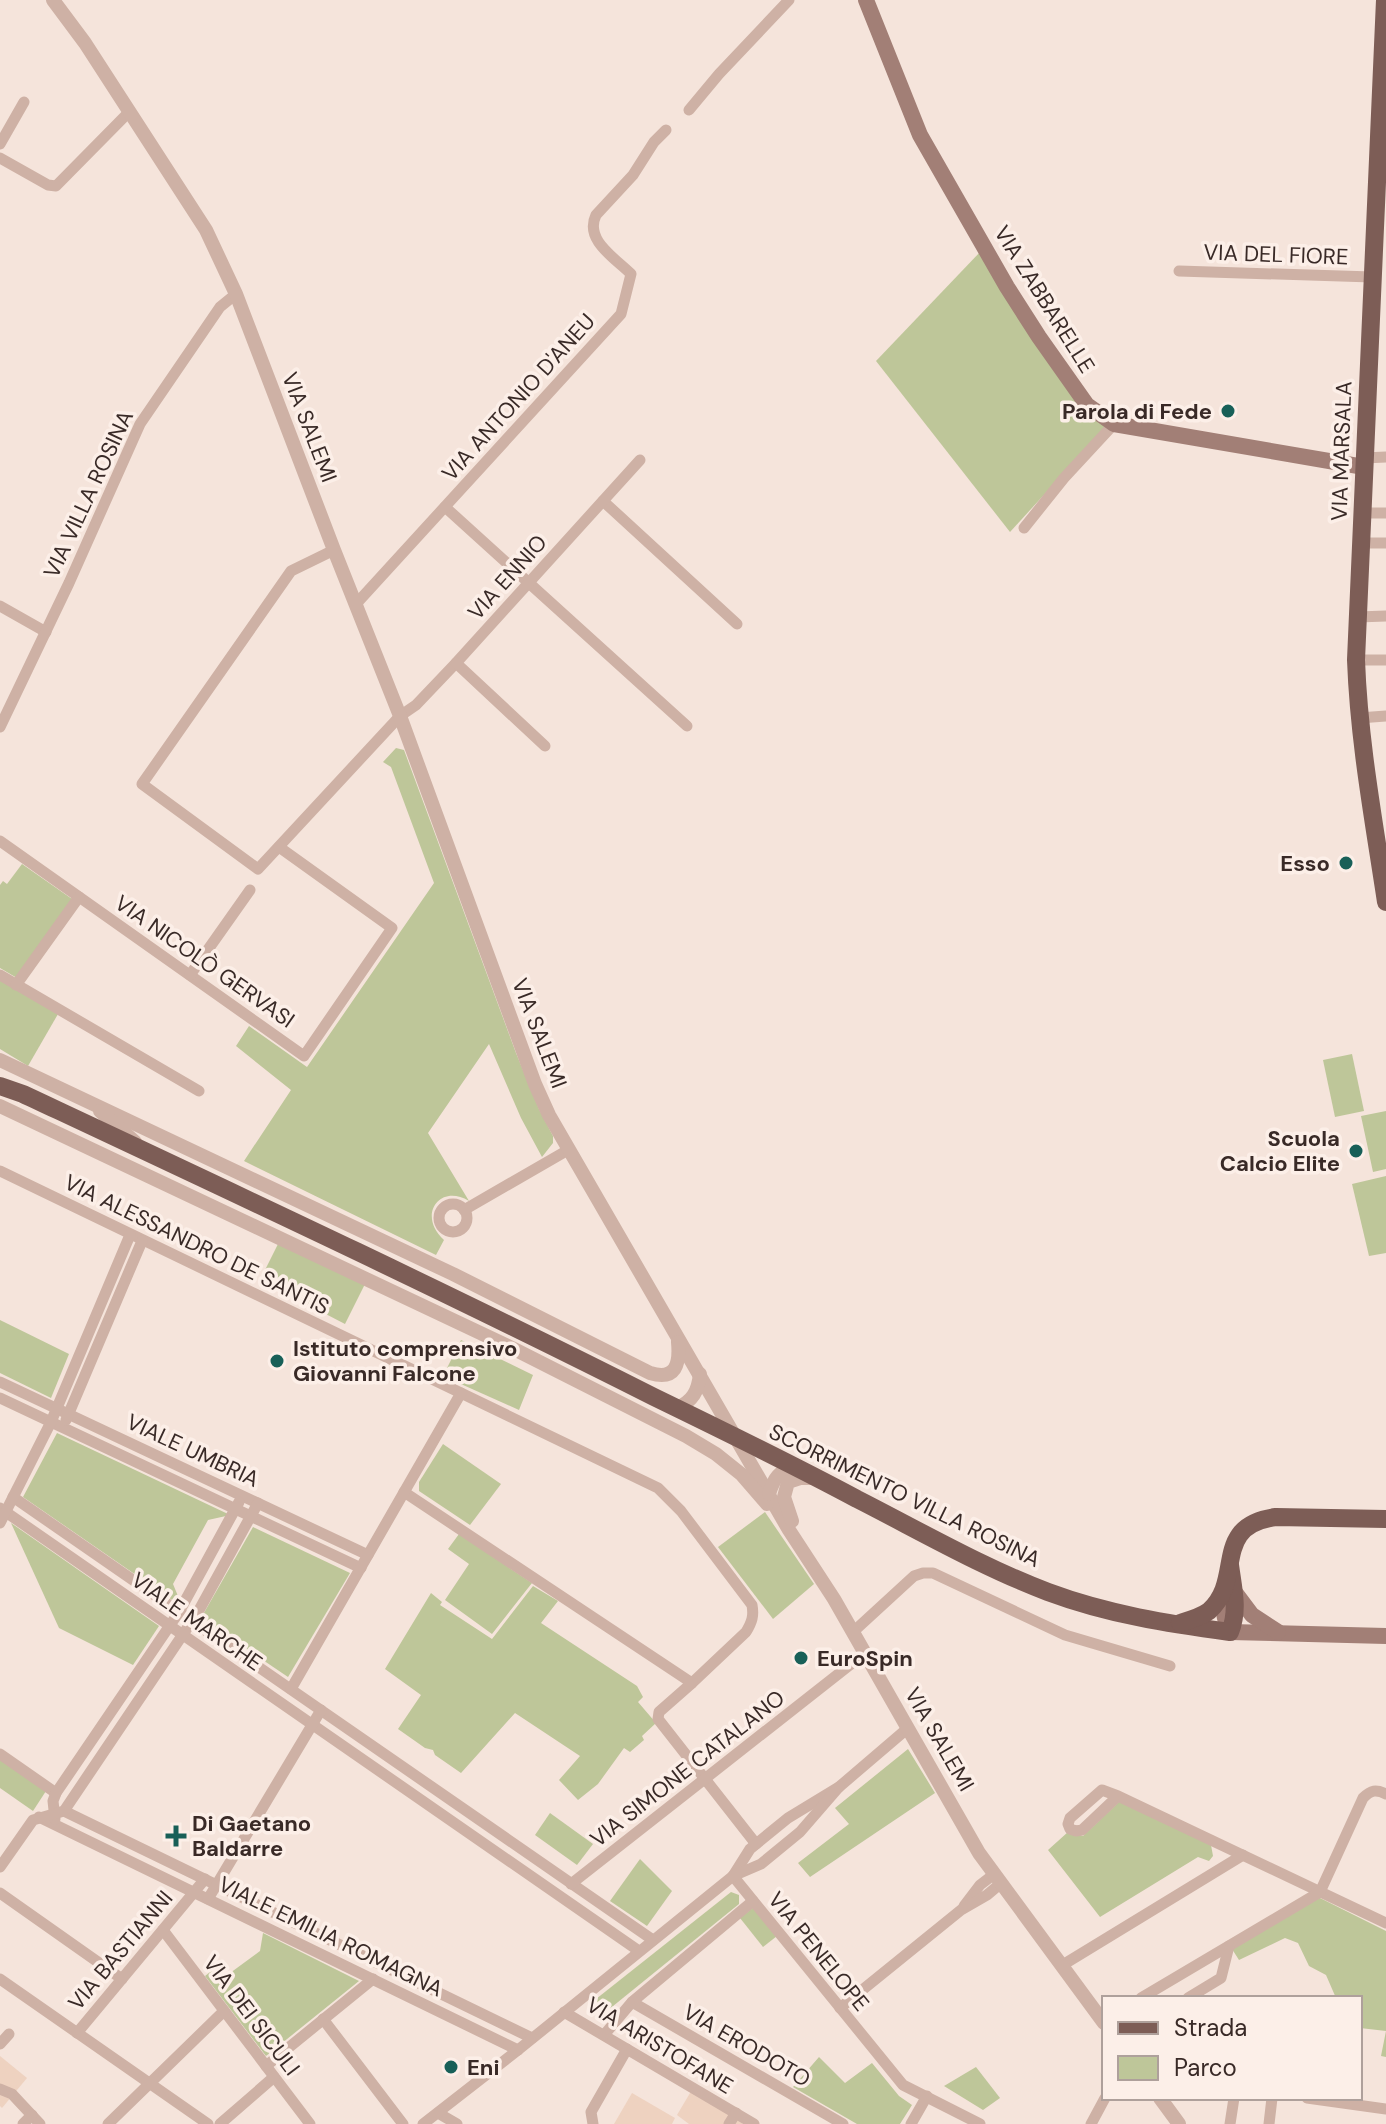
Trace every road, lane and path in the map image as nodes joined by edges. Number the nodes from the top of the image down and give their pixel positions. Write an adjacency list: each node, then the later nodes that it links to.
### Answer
1 (53, 0): 7 (street, VIA SALEMI)
2 (789, 0): 6 (street)
3 (866, 0): 16 (main road, VIA ZABBARELLE)
4 (1385, 0): 11 (main road, VIA MARSALA)
5 (24, 102): 9 (street)
6 (689, 110)
7 (130, 111): 10 (street); 14 (street, VIA SALEMI)
8 (666, 130): 21 (street, VIA ANTONIO D'ANEU)
9 (0, 144)
10 (0, 158)
11 (1380, 244): 13 (main road, VIA MARSALA)
12 (1179, 271): 13 (street, VIA DEL FIORE)
13 (1372, 277): 15 (main road, VIA MARSALA)
14 (236, 294): 27 (street, VIA SALEMI); 34 (street, VIA VILLA ROSINA)
15 (1379, 301): 19 (main road, VIA MARSALA)
16 (1114, 424): 19 (main road, VIA ZABBARELLE); 24 (street)
17 (1386, 457): 19 (street)
18 (640, 460): 20 (street, VIA ENNIO)
19 (1364, 462): 22 (main road, VIA MARSALA)
20 (603, 501): 28 (street, VIA ENNIO); 33 (street)
21 (445, 507): 28 (street); 29 (street, VIA ANTONIO D'ANEU)
22 (1362, 513): 23 (street); 25 (main road, VIA MARSALA)
23 (1386, 513)
24 (1024, 528)
25 (1361, 543): 26 (street); 32 (main road, VIA MARSALA)
26 (1386, 543)
27 (334, 550): 29 (street, VIA SALEMI); 45 (street, VIA ENNIO)
28 (529, 583): 37 (street, VIA ENNIO); 41 (street)
29 (356, 604): 38 (street, VIA SALEMI)
30 (0, 606): 34 (street)
31 (1386, 616): 32 (street)
32 (1358, 617): 35 (main road, VIA MARSALA)
33 (737, 624)
34 (46, 632): 42 (street, VIA VILLA ROSINA)
35 (1356, 660): 36 (street); 40 (main road, VIA MARSALA)
36 (1386, 660)
37 (456, 663): 38 (street, VIA ENNIO); 43 (street)
38 (400, 716): 45 (street, VIA ENNIO); 59 (street, VIA SALEMI)
39 (1386, 716): 40 (street)
40 (1359, 718): 48 (main road, VIA MARSALA)
41 (687, 726)
42 (0, 727)
43 (545, 746)
44 (0, 841): 47 (street, VIA NICOLÒ GERVASI)
45 (279, 847): 50 (street, VIA NICOLÒ GERVASI)
46 (250, 890): 50 (street)
47 (79, 897): 50 (street, VIA NICOLÒ GERVASI); 51 (street)
48 (1386, 902)
49 (0, 975): 51 (street)
50 (190, 975)
51 (16, 985): 55 (street)
52 (0, 1060): 57 (street)
53 (0, 1080): 56 (main road)
54 (0, 1086): 56 (main road)
55 (199, 1091)
56 (23, 1094): 60 (main road, SCORRIMENTO VILLA ROSINA)
57 (87, 1099): 60 (street); 68 (street)
58 (0, 1106): 69 (street)
59 (568, 1150): 62 (street); 68 (street, VIA SALEMI)
60 (147, 1152): 65 (main road, SCORRIMENTO VILLA ROSINA)
61 (0, 1171): 63 (street, VIA ALESSANDRO DE SANTIS)
62 (464, 1210)
63 (130, 1235): 64 (street, VIA ALESSANDRO DE SANTIS); 66 (street)
64 (142, 1241): 67 (street); 72 (street, VIA ALESSANDRO DE SANTIS)
65 (471, 1305): 69 (street); 75 (main road, SCORRIMENTO VILLA ROSINA)
66 (92, 1324): 67 (street); 76 (street)
67 (105, 1329): 77 (street)
68 (677, 1333): 70 (street, VIA SALEMI)
69 (512, 1348): 91 (street)
70 (700, 1374): 73 (street, VIA SALEMI); 75 (street)
71 (0, 1382): 76 (street, VIALE UMBRIA)
72 (461, 1393): 83 (street); 107 (street, VIA ALESSANDRO DE SANTIS)
73 (713, 1396): 80 (street, VIA SALEMI); 81 (street)
74 (0, 1398): 78 (street, VIALE UMBRIA)
75 (677, 1408): 80 (main road, SCORRIMENTO VILLA ROSINA)
76 (57, 1409): 77 (street, VIALE UMBRIA); 78 (street)
77 (69, 1414): 79 (street); 85 (street, VIALE UMBRIA)
78 (51, 1422): 79 (street, VIALE UMBRIA); 87 (street)
79 (63, 1428): 88 (street, VIALE UMBRIA)
80 (736, 1438): 81 (main road, SCORRIMENTO VILLA ROSINA); 84 (street, VIA SALEMI)
81 (789, 1464): 82 (main road, SCORRIMENTO VILLA ROSINA); 84 (street)
82 (817, 1478): 92 (street); 99 (main road, SCORRIMENTO VILLA ROSINA)
83 (404, 1492): 93 (street); 107 (street)
84 (769, 1494): 91 (street, VIA SALEMI)
85 (242, 1496): 86 (street, VIALE UMBRIA); 88 (street)
86 (258, 1503): 89 (street); 93 (street, VIALE UMBRIA)
87 (5, 1508): 96 (street, VIALE MARCHE); 98 (street, VIALE MARCHE)
88 (235, 1509): 89 (street, VIALE UMBRIA); 96 (street)
89 (250, 1516): 94 (street, VIALE UMBRIA); 97 (street)
90 (1384, 1520): 95 (main road)
91 (789, 1530): 92 (street, VIA SALEMI)
92 (804, 1551): 100 (street, VIA SALEMI)
93 (368, 1555): 94 (street)
94 (361, 1568): 108 (street)
95 (1228, 1591): 99 (main road); 101 (main road); 102 (main road)
96 (179, 1612): 97 (street, VIALE MARCHE); 98 (street)
97 (192, 1620): 103 (street); 108 (street, VIALE MARCHE)
98 (169, 1625): 103 (street, VIALE MARCHE); 119 (street)
99 (1174, 1625): 101 (main road, SCORRIMENTO VILLA ROSINA)
100 (853, 1632): 105 (street, VIA SALEMI); 106 (street)
101 (1230, 1632): 102 (main road, SCORRIMENTO VILLA ROSINA)
102 (1279, 1633): 104 (main road, SCORRIMENTO VILLA ROSINA)
103 (182, 1634): 110 (street, VIALE MARCHE); 122 (street)
104 (1386, 1636)
105 (865, 1653): 111 (street, VIA SALEMI); 117 (street, VIA SIMONE CATALANO)
106 (1170, 1666)
107 (692, 1683): 117 (street)
108 (291, 1689): 109 (street, VIALE MARCHE)
109 (321, 1710): 110 (street); 112 (street, VIALE MARCHE)
110 (311, 1724): 115 (street, VIALE MARCHE); 132 (street)
111 (908, 1728): 118 (street); 131 (street, VIA SALEMI)
112 (376, 1748): 114 (street, VIALE MARCHE); 115 (street)
113 (0, 1754): 119 (street)
114 (388, 1757): 116 (street); 125 (street, VIALE MARCHE)
115 (366, 1762): 116 (street, VIALE MARCHE)
116 (378, 1770): 127 (street, VIALE MARCHE)
117 (706, 1779): 126 (street); 133 (street, VIA SIMONE CATALANO)
118 (839, 1787): 126 (street); 130 (street)
119 (56, 1793): 122 (street)
120 (1386, 1794): 135 (street)
121 (1118, 1796): 128 (street)
122 (59, 1812): 123 (street); 124 (street); 132 (street, VIALE EMILIA ROMAGNA)
123 (39, 1817): 124 (street, VIALE EMILIA ROMAGNA); 129 (street)
124 (59, 1827): 134 (street, VIALE EMILIA ROMAGNA)
125 (500, 1834): 127 (street); 133 (street, VIALE MARCHE)
126 (756, 1844): 130 (street)
127 (490, 1848): 143 (street, VIALE MARCHE)
128 (1243, 1855): 135 (street); 144 (street)
129 (0, 1867)
130 (733, 1876): 138 (street, VIA PENELOPE); 141 (street)
131 (997, 1880): 144 (street, VIA SALEMI); 151 (street)
132 (211, 1882): 134 (street, VIA BASTIANNI); 137 (street); 159 (street, VIALE EMILIA ROMAGNA)
133 (571, 1884): 141 (street, VIALE MARCHE)
134 (194, 1892): 137 (street, VIALE EMILIA ROMAGNA); 140 (street, VIA BASTIANNI)
135 (1320, 1892): 139 (street); 142 (street)
136 (0, 1893): 146 (street)
137 (208, 1899): 147 (street, VIALE EMILIA ROMAGNA)
138 (753, 1901): 150 (street); 151 (street, VIA PENELOPE)
139 (1386, 1923)
140 (163, 1930): 146 (street, VIA BASTIANNI); 152 (street, VIA DEI SICULI)
141 (653, 1940): 143 (street)
142 (1229, 1946): 148 (street); 149 (street)
143 (639, 1951): 153 (street)
144 (1061, 1966): 155 (street, VIA SALEMI)
145 (0, 1979): 156 (street)
146 (122, 1979): 156 (street, VIA BASTIANNI)
147 (373, 1979): 154 (street); 162 (street, VIALE EMILIA ROMAGNA)
148 (1144, 1996)
149 (1191, 1996)
150 (632, 2002): 158 (street); 186 (street, VIA ERODOTO)
151 (840, 2008): 167 (street, VIA PENELOPE)
152 (224, 2011): 163 (street, VIA DEI SICULI); 165 (street)
153 (564, 2012): 158 (street, VIA ARISTOFANE); 159 (street)
154 (323, 2019): 163 (street); 181 (street)
155 (1102, 2021)
156 (77, 2033): 165 (street)
157 (9, 2034): 160 (street)
158 (604, 2035): 161 (street, VIA ARISTOFANE)
159 (532, 2038): 162 (street)
160 (0, 2044)
161 (627, 2049): 175 (street, VIA ARISTOFANE); 184 (street)
162 (518, 2050): 174 (street)
163 (266, 2066): 164 (street, VIA DEI SICULI)
164 (274, 2077): 179 (street); 180 (street, VIA DEI SICULI)
165 (149, 2084): 177 (street); 178 (street)
166 (0, 2089): 176 (street)
167 (927, 2096): 187 (street); 188 (street, VIA PENELOPE)
168 (1104, 2100): 189 (street)
169 (1161, 2100): 190 (street)
170 (1234, 2100): 191 (street)
171 (1272, 2100): 192 (street)
172 (1321, 2100): 173 (street)
173 (1386, 2109)
174 (438, 2113): 182 (street); 183 (street)
175 (732, 2118): 185 (street, VIA ARISTOFANE)
176 (32, 2121)
177 (108, 2124)
178 (208, 2124)
179 (220, 2124)
180 (310, 2124)
181 (403, 2124)
182 (423, 2124)
183 (457, 2124)
184 (593, 2124)
185 (754, 2124)
186 (843, 2124)
187 (911, 2124)
188 (980, 2124)
189 (1091, 2124)
190 (1179, 2124)
191 (1230, 2124)
192 (1269, 2124)

